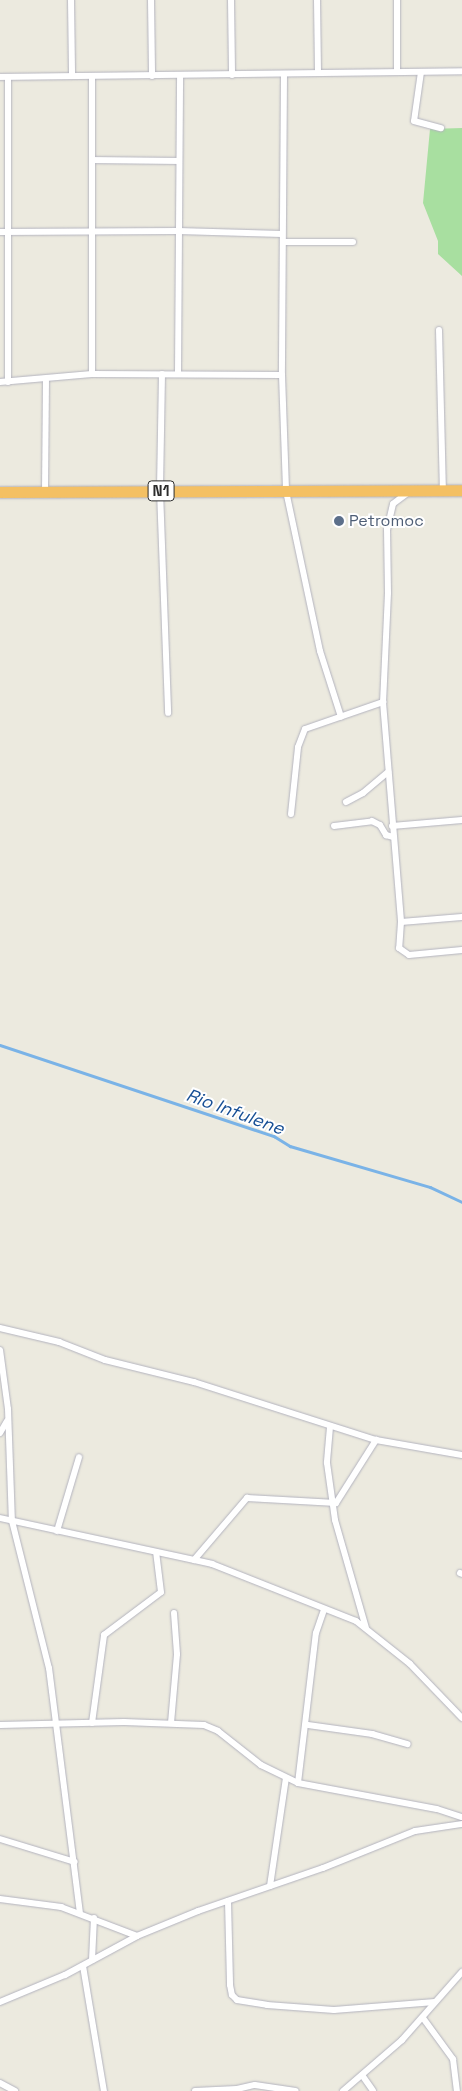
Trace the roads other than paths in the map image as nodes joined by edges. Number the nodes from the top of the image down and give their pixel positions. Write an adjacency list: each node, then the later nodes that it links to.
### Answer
1 (71, 0): 12 (street)
2 (151, 0): 14 (street)
3 (231, 0): 11 (street)
4 (317, 0): 9 (street)
5 (397, 0): 7 (street)
6 (462, 71): 8 (street)
7 (398, 72): 8 (street); 9 (street)
8 (421, 72): 18 (street)
9 (318, 73): 10 (street)
10 (284, 74): 11 (street); 25 (street)
11 (232, 75): 15 (street)
12 (72, 76): 13 (street); 17 (street)
13 (92, 76): 14 (street); 19 (street)
14 (152, 76): 15 (street)
15 (180, 76): 20 (street)
16 (0, 77): 17 (street)
17 (8, 78): 23 (street)
18 (441, 128)
19 (92, 160): 20 (street); 24 (street)
20 (178, 161): 21 (street)
21 (178, 231): 24 (street); 25 (street); 29 (street)
22 (0, 232): 23 (street)
23 (9, 232): 24 (street); 35 (street)
24 (92, 232): 30 (street)
25 (282, 234): 26 (street)
26 (283, 242): 27 (street); 32 (street)
27 (353, 242)
28 (439, 330): 37 (street)
29 (178, 373): 31 (street); 32 (street)
30 (92, 374): 31 (street); 33 (street)
31 (162, 374): 39 (street)
32 (282, 375): 40 (street)
33 (46, 381): 35 (street); 42 (street)
34 (0, 382): 35 (street)
35 (8, 382)
36 (411, 490): 37 (highway, N1); 40 (highway, N1); 43 (street)
37 (443, 490): 38 (highway, N1)
38 (462, 490)
39 (160, 491): 40 (highway, N1); 42 (highway, N1); 44 (street)
40 (286, 491): 45 (street)
41 (0, 492): 42 (highway, N1)
42 (45, 493)
43 (383, 702): 45 (street); 46 (street)
44 (168, 713)
45 (341, 717): 48 (street)
46 (388, 772): 47 (street); 51 (street)
47 (346, 802)
48 (291, 814)
49 (462, 820): 51 (street)
50 (334, 826): 52 (street)
51 (392, 826): 52 (street)
52 (393, 837): 54 (street)
53 (462, 917): 54 (street)
54 (401, 922): 55 (street)
55 (462, 950)
56 (0, 1328): 59 (street)
57 (0, 1350): 58 (street)
58 (8, 1420): 60 (street); 66 (street)
59 (330, 1426): 61 (street); 64 (street)
60 (0, 1433)
61 (376, 1440): 62 (street); 64 (street)
62 (462, 1455)
63 (79, 1456): 67 (street)
64 (333, 1504): 69 (street); 72 (street)
65 (0, 1518): 66 (street)
66 (12, 1521): 67 (street); 77 (street)
67 (57, 1531): 68 (street)
68 (156, 1553): 69 (street); 74 (street)
69 (194, 1560): 70 (street)
70 (324, 1610): 72 (street); 78 (street)
71 (174, 1613): 75 (street)
72 (366, 1628): 73 (street)
73 (462, 1718)
74 (92, 1723): 75 (street); 77 (street)
75 (171, 1723): 80 (street)
76 (0, 1725): 77 (street)
77 (57, 1725): 87 (street)
78 (308, 1725): 79 (street); 81 (street)
79 (408, 1744)
80 (286, 1778): 81 (street); 88 (street)
81 (298, 1783): 82 (street)
82 (448, 1812): 83 (street); 85 (street)
83 (462, 1817)
84 (462, 1824): 85 (street)
85 (446, 1825): 88 (street)
86 (0, 1839): 87 (street)
87 (75, 1862): 91 (street)
88 (270, 1886): 90 (street)
89 (0, 1900): 91 (street)
90 (228, 1901): 93 (street); 98 (street)
91 (80, 1912): 92 (street)
92 (94, 1918): 93 (street); 94 (street)
93 (137, 1936): 94 (street)
94 (92, 1960): 95 (street)
95 (83, 1966): 97 (street); 103 (street)
96 (462, 1972): 98 (street)
97 (0, 2002)
98 (435, 2002): 99 (street)
99 (423, 2018): 100 (street); 108 (street)
100 (362, 2075): 106 (street); 107 (street)
101 (0, 2083): 102 (street)
102 (15, 2091)
103 (104, 2091)
104 (195, 2091): 105 (street)
105 (296, 2091)
106 (343, 2091)
107 (372, 2091)
108 (457, 2091)

